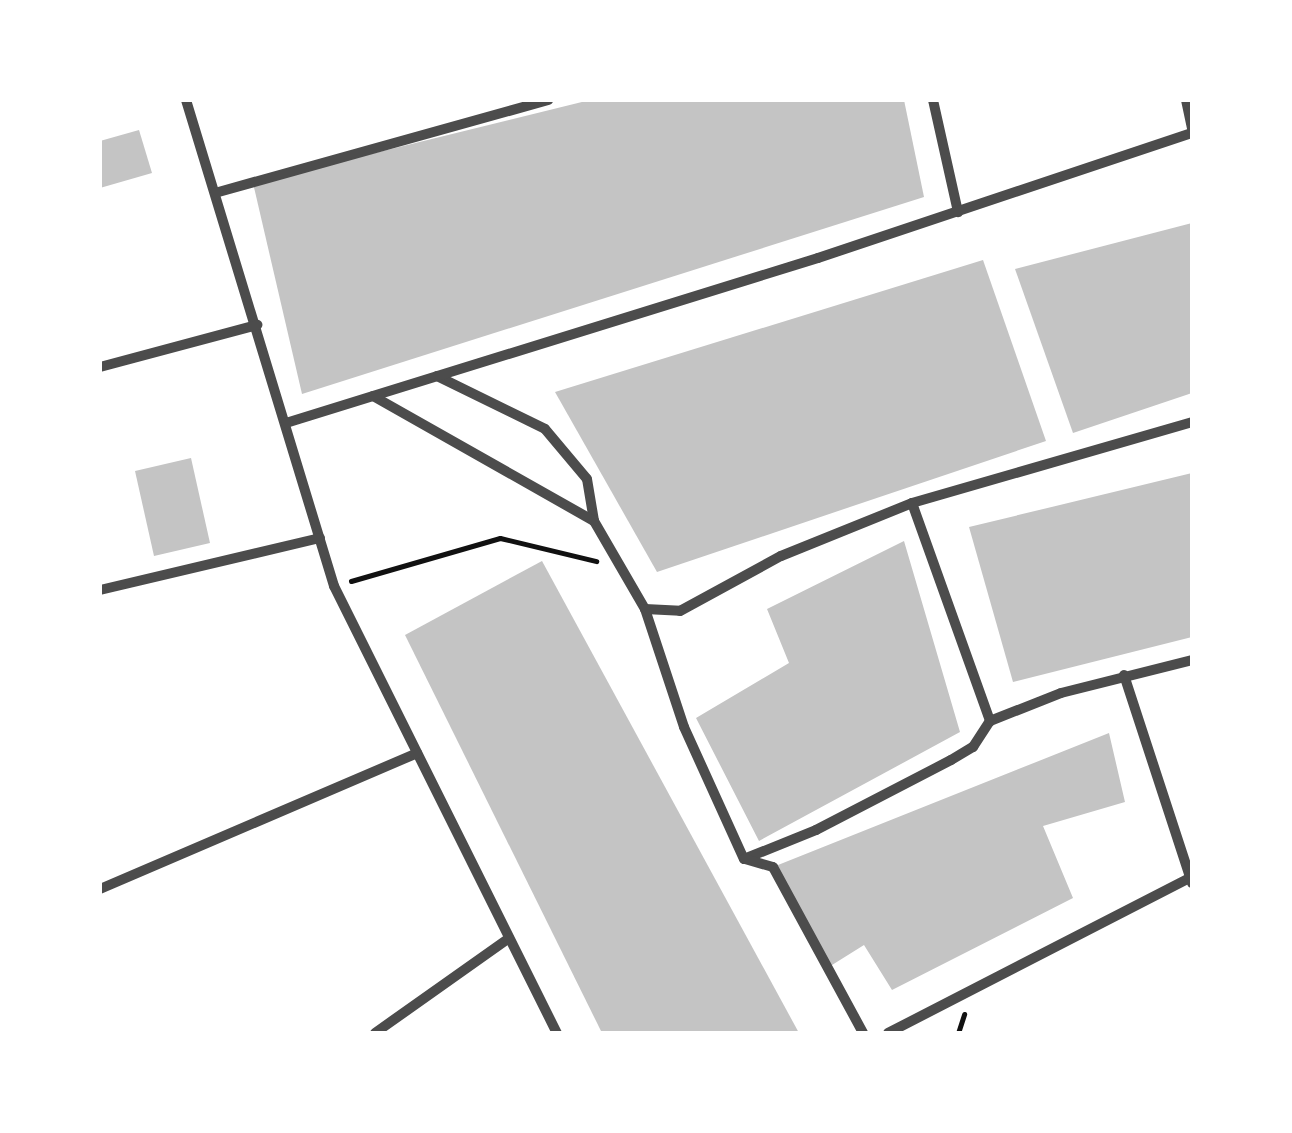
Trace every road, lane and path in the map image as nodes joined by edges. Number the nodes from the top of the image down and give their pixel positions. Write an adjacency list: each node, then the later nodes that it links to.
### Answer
1 (186, 100): 6 (street)
2 (548, 100): 6 (street)
3 (932, 100): 7 (street)
4 (1186, 100): 5 (street)
5 (1192, 131): 7 (street)
6 (215, 193): 8 (street)
7 (958, 212): 10 (street)
8 (257, 325): 9 (street); 13 (street)
9 (100, 368)
10 (437, 376): 11 (street); 15 (street)
11 (373, 396): 13 (street); 15 (street)
12 (1192, 422): 14 (street)
13 (286, 423): 16 (street)
14 (912, 503): 20 (street); 23 (street)
15 (594, 522): 17 (street)
16 (320, 538): 18 (street); 19 (street)
17 (618, 567): 18 (path); 20 (street)
18 (334, 586): 24 (street)
19 (100, 590)
20 (645, 609): 25 (street)
21 (1192, 660): 22 (street)
22 (1124, 675): 23 (street); 26 (street)
23 (990, 720): 25 (street)
24 (418, 753): 27 (street); 28 (street)
25 (744, 859): 31 (street)
26 (1191, 879): 32 (street)
27 (100, 889)
28 (510, 938): 29 (street); 30 (street)
29 (375, 1033)
30 (557, 1033)
31 (863, 1033)
32 (888, 1033)

